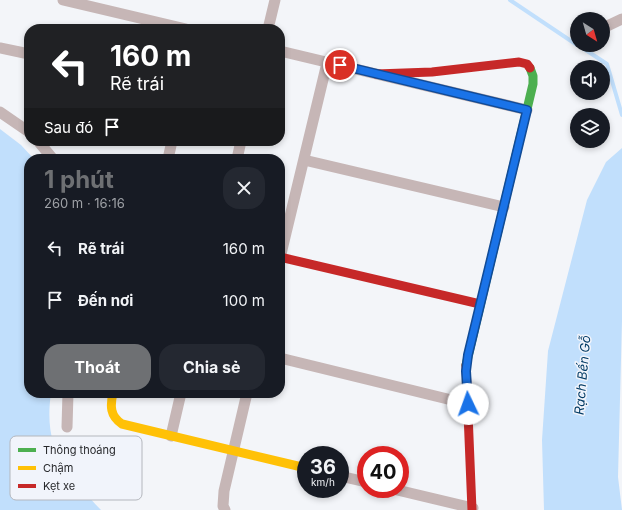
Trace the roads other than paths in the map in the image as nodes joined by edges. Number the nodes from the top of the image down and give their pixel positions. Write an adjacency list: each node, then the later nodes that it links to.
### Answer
1 (63, 0): 4 (street)
2 (275, 0): 5 (street)
3 (622, 19): 6 (street)
4 (165, 24)
5 (269, 24)
6 (610, 25)
7 (0, 48): 9 (street)
8 (285, 52): 10 (street)
9 (24, 53)
10 (327, 62): 11 (street); 17 (street)
11 (376, 74): 12 (street); 12 (street)
12 (527, 110): 18 (street)
13 (0, 112): 14 (street)
14 (24, 129)
15 (42, 146): 16 (street)
16 (49, 154)
17 (304, 160): 18 (street); 19 (street)
18 (504, 207): 21 (street)
19 (285, 238)
20 (285, 259): 21 (street)
21 (480, 304): 27 (street)
22 (285, 359): 27 (street)
23 (68, 398): 28 (street)
24 (112, 398): 29 (street)
25 (180, 398): 29 (street)
26 (246, 398): 30 (street)
27 (468, 404): 33 (street)
28 (67, 427)
29 (171, 436): 30 (street)
30 (233, 451): 31 (street); 34 (street)
31 (297, 466)
32 (409, 493): 33 (street)
33 (472, 509)
34 (225, 510)

